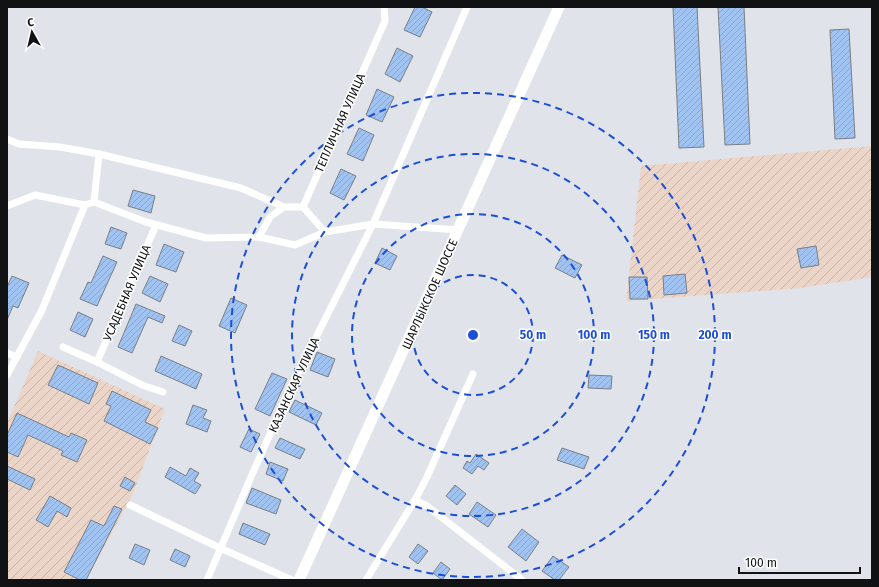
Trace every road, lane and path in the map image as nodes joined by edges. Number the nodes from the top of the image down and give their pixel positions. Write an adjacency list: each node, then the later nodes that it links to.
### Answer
1 (384, 7): 10 (street, ТЕПЛИЧНАЯ УЛИЦА)
2 (467, 7): 11 (street, КАЗАНСКАЯ УЛИЦА)
3 (559, 7): 13 (main road, ШАРЛЫКСКОЕ ШОССЕ)
4 (7, 139): 5 (street)
5 (100, 154): 6 (street); 9 (street)
6 (94, 202): 7 (street); 12 (street)
7 (85, 205): 8 (street); 18 (street)
8 (7, 206)
9 (284, 206): 10 (street); 15 (street)
10 (303, 207): 14 (street)
11 (372, 224): 13 (street); 14 (street); 25 (street, КАЗАНСКАЯ УЛИЦА)
12 (156, 225): 15 (street); 19 (street, УСАДЕБНАЯ УЛИЦА)
13 (459, 230): 28 (main road, ШАРЛЫКСКОЕ ШОССЕ)
14 (325, 232): 15 (street)
15 (259, 237)
16 (63, 347): 19 (street)
17 (7, 353): 18 (street)
18 (17, 357): 21 (street)
19 (98, 362): 22 (street)
20 (473, 374): 23 (street)
21 (7, 375)
22 (163, 392)
23 (415, 500): 29 (street); 30 (street)
24 (130, 504): 25 (street)
25 (220, 548): 26 (street, КАЗАНСКАЯ УЛИЦА); 27 (street)
26 (207, 580)
27 (292, 580)
28 (299, 580)
29 (366, 580)
30 (522, 580)

